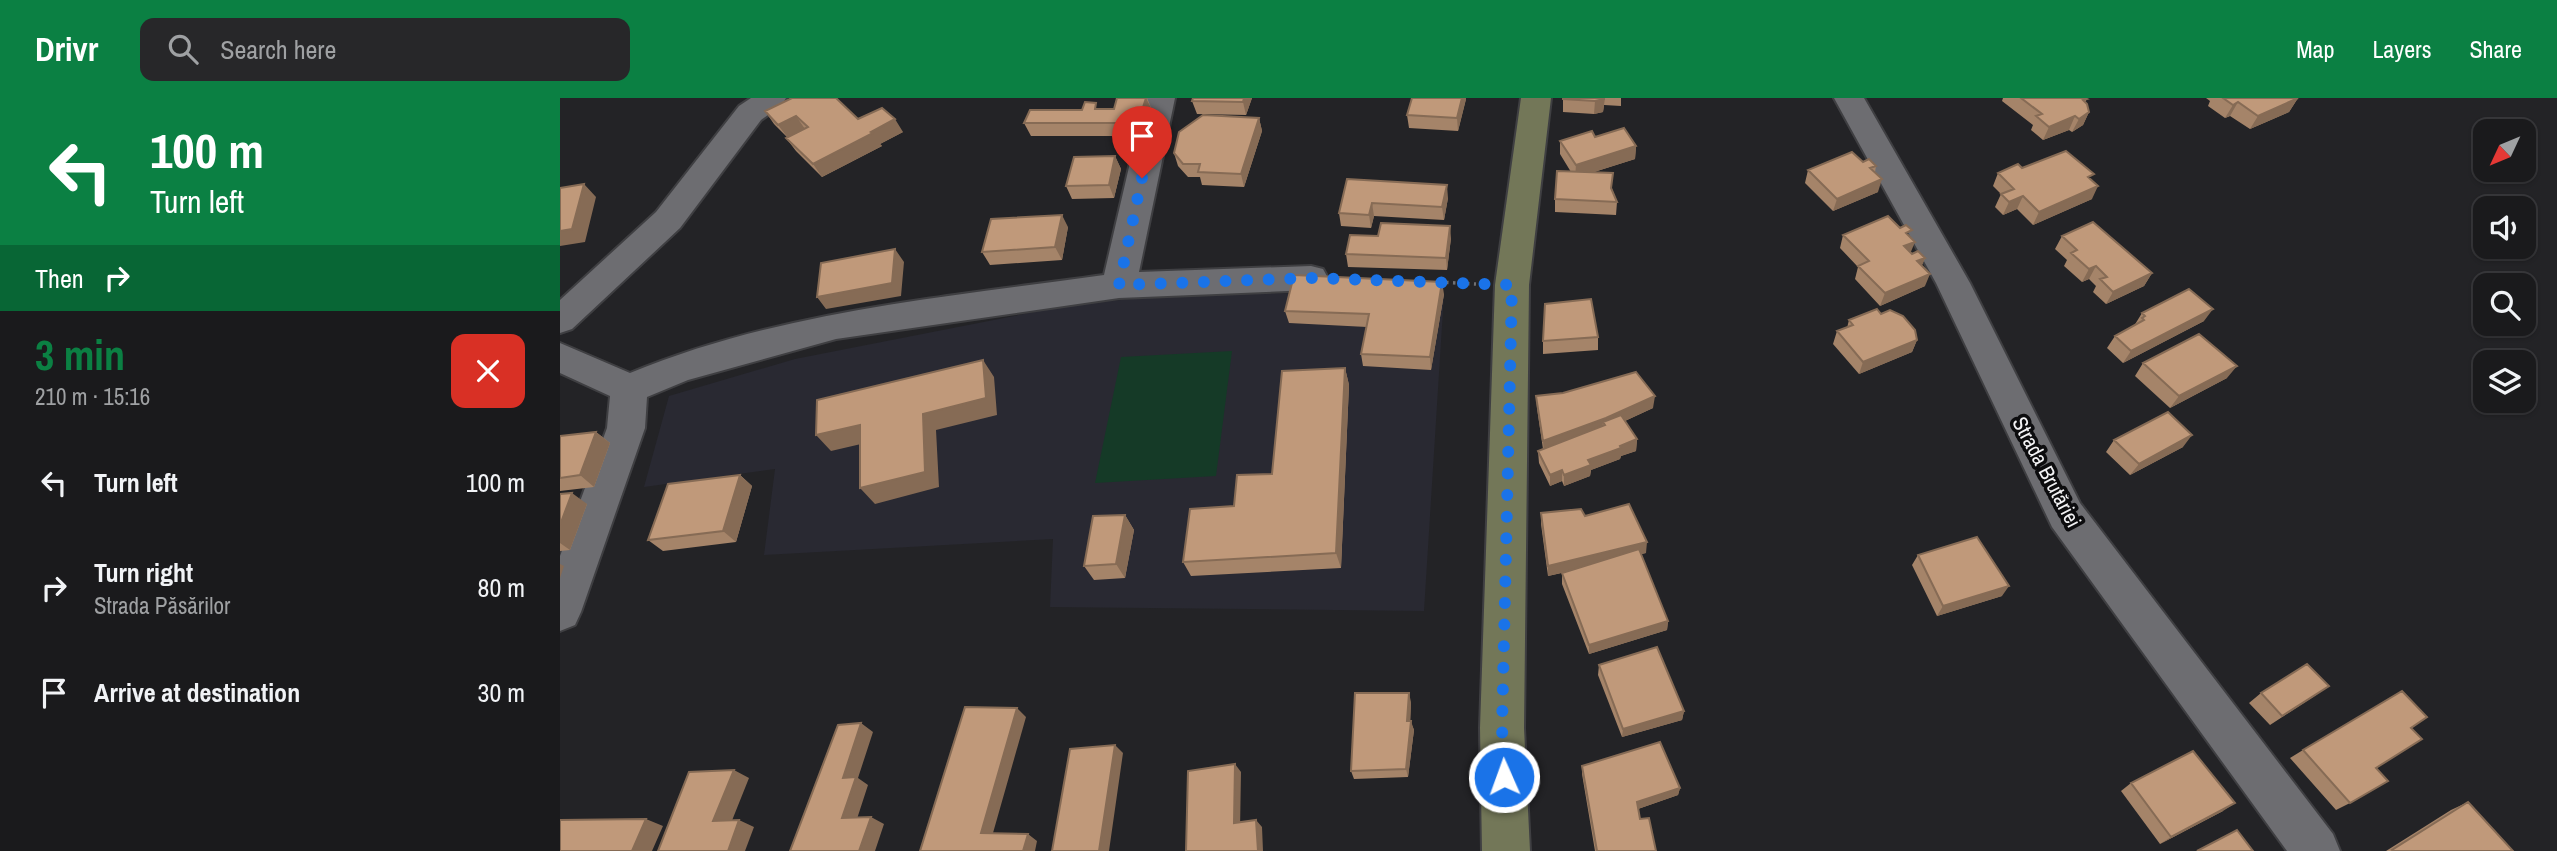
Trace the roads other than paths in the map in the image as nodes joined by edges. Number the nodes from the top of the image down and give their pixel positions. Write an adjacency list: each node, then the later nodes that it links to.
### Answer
1 (771, 98): 7 (street)
2 (1160, 98): 6 (street)
3 (1536, 98): 11 (main road)
4 (1849, 98): 12 (street, Strada Brutăriei)
5 (1311, 278): 6 (street)
6 (1119, 285): 9 (street)
7 (560, 320)
8 (560, 357): 9 (street)
9 (629, 389): 10 (street)
10 (560, 612)
11 (1506, 851)
12 (2316, 851)

